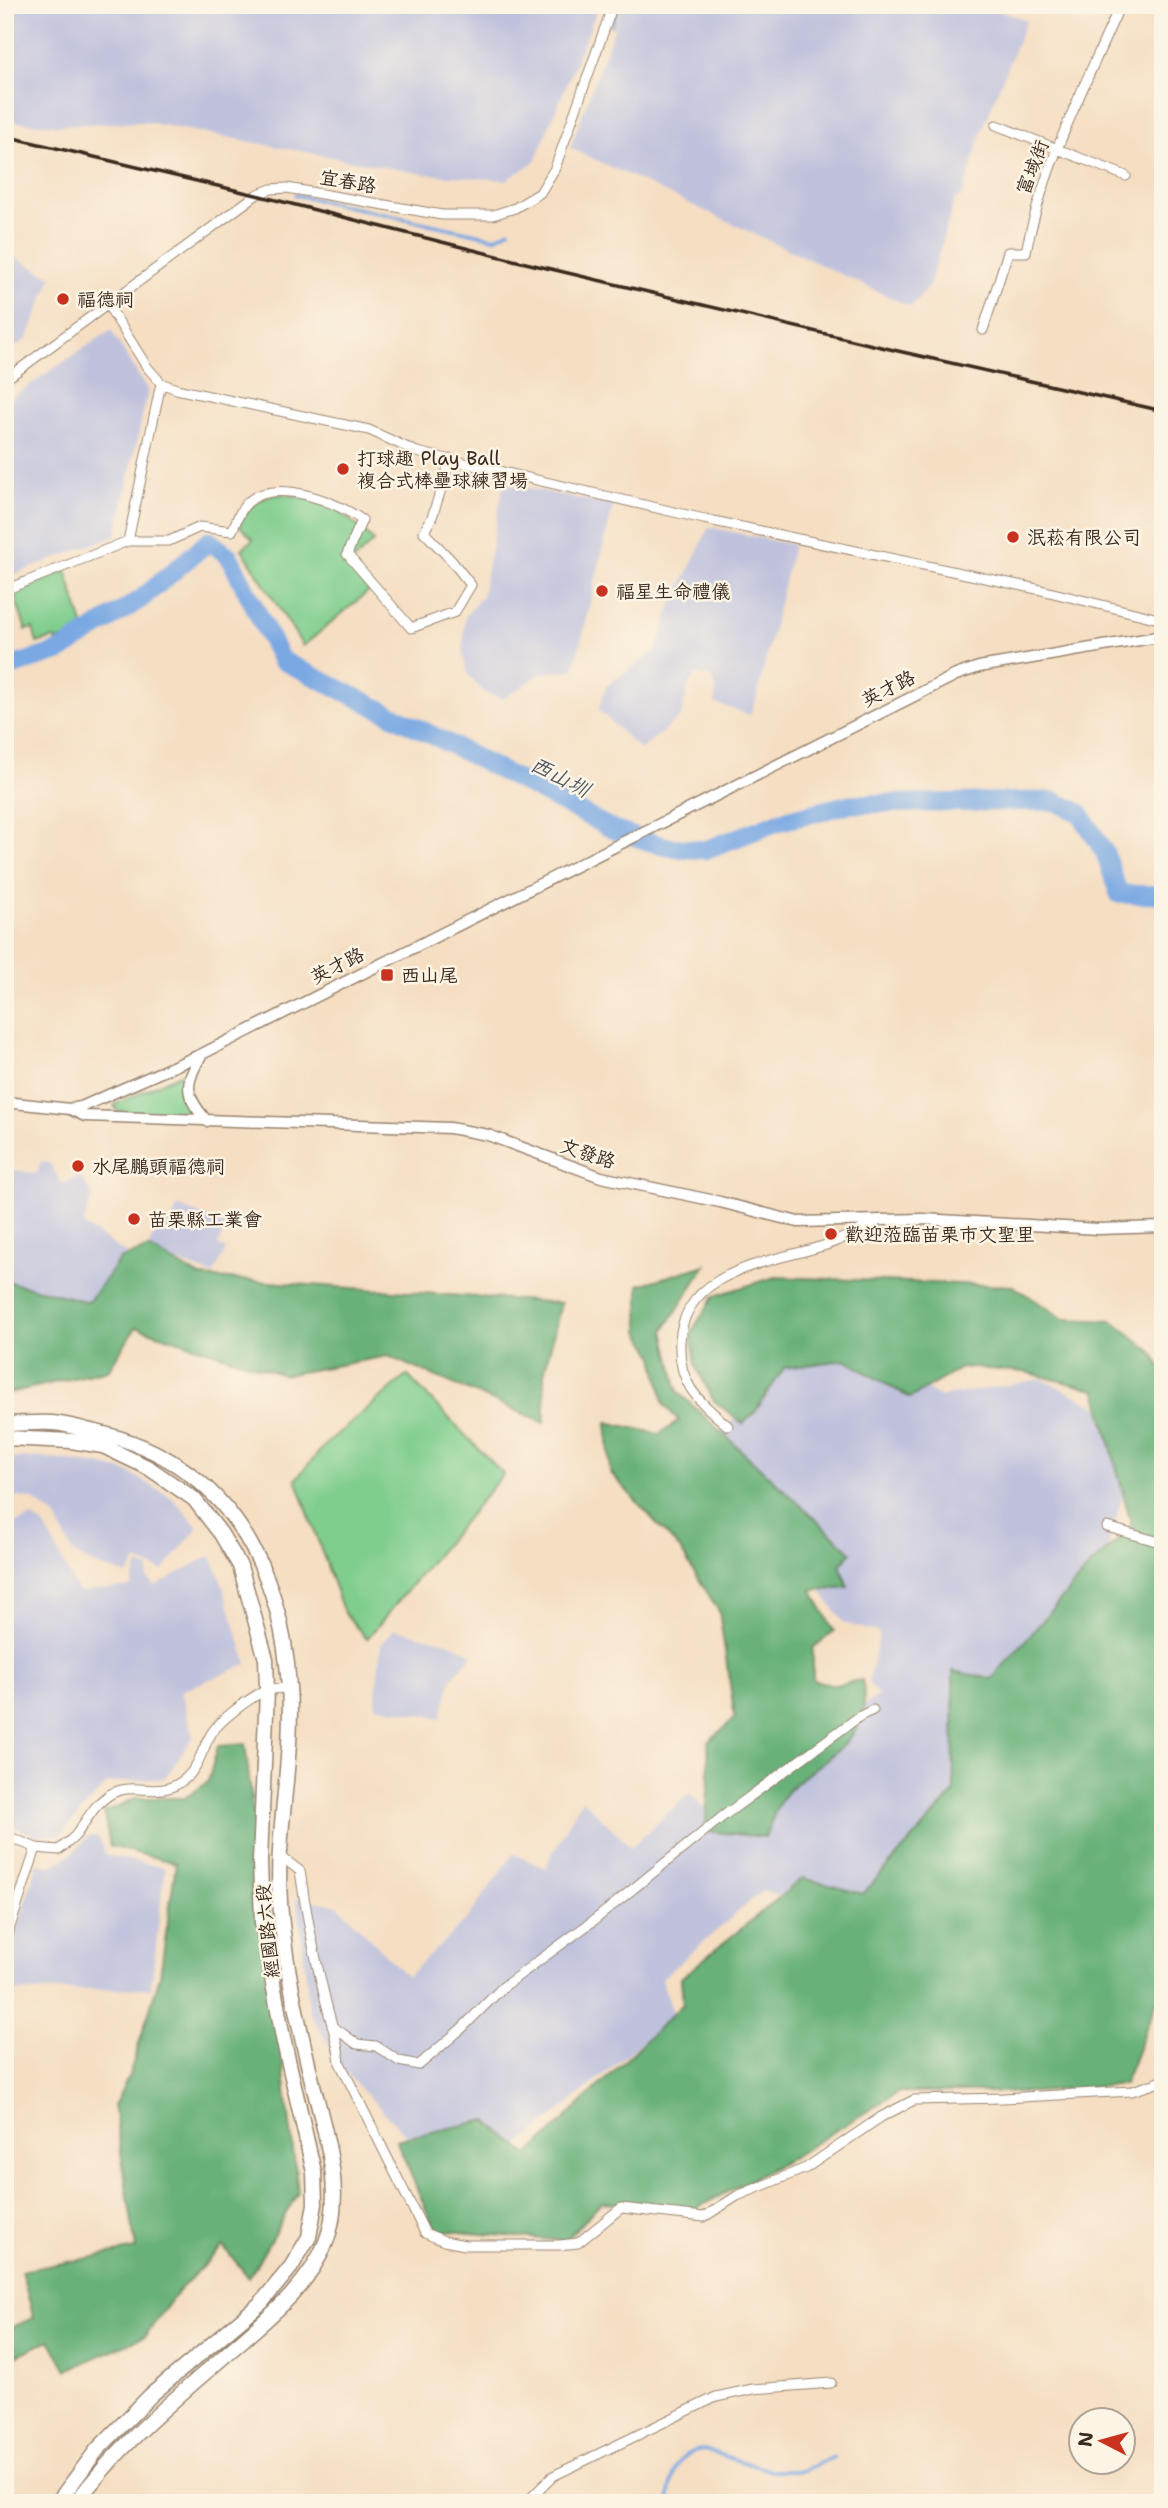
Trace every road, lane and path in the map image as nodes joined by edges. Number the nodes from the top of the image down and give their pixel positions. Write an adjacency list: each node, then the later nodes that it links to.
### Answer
1 (613, 5): 6 (street, 宜春路)
2 (1120, 5): 4 (street, 富域街)
3 (996, 125): 4 (street)
4 (1058, 148): 5 (street); 7 (street, 富域街)
5 (1126, 176)
6 (108, 305): 8 (street, 宜春路); 9 (street)
7 (983, 330)
8 (5, 380)
9 (161, 383): 10 (street); 11 (street)
10 (451, 459): 11 (street); 13 (street)
11 (128, 541): 12 (street)
12 (5, 590)
13 (1163, 620)
14 (1163, 636): 15 (street, 英才路)
15 (202, 1054): 17 (street, 英才路); 18 (street)
16 (5, 1102): 17 (street, 文發路)
17 (70, 1110): 18 (street, 文發路)
18 (207, 1121): 19 (street, 文發路)
19 (882, 1219): 20 (street, 文發路); 22 (street)
20 (1163, 1227)
21 (5, 1424): 26 (main road, 經國路六段)
22 (728, 1426)
23 (5, 1438): 27 (main road, 經國路六段)
24 (1107, 1527): 25 (street)
25 (1163, 1540)
26 (289, 1688): 27 (street); 32 (main road, 經國路六段)
27 (267, 1690): 30 (street); 31 (main road, 經國路六段)
28 (873, 1710): 34 (street)
29 (5, 1835): 30 (street)
30 (36, 1849): 33 (street)
31 (260, 1854): 32 (main road); 37 (main road, 經國路六段)
32 (279, 1855): 34 (street); 38 (main road, 經國路六段)
33 (5, 1942)
34 (331, 2025): 35 (street)
35 (1163, 2081)
36 (831, 2383): 41 (street)
37 (90, 2459): 38 (main road); 39 (main road, 經國路六段)
38 (102, 2471): 40 (main road, 經國路六段)
39 (57, 2503)
40 (76, 2503)
41 (526, 2503)

